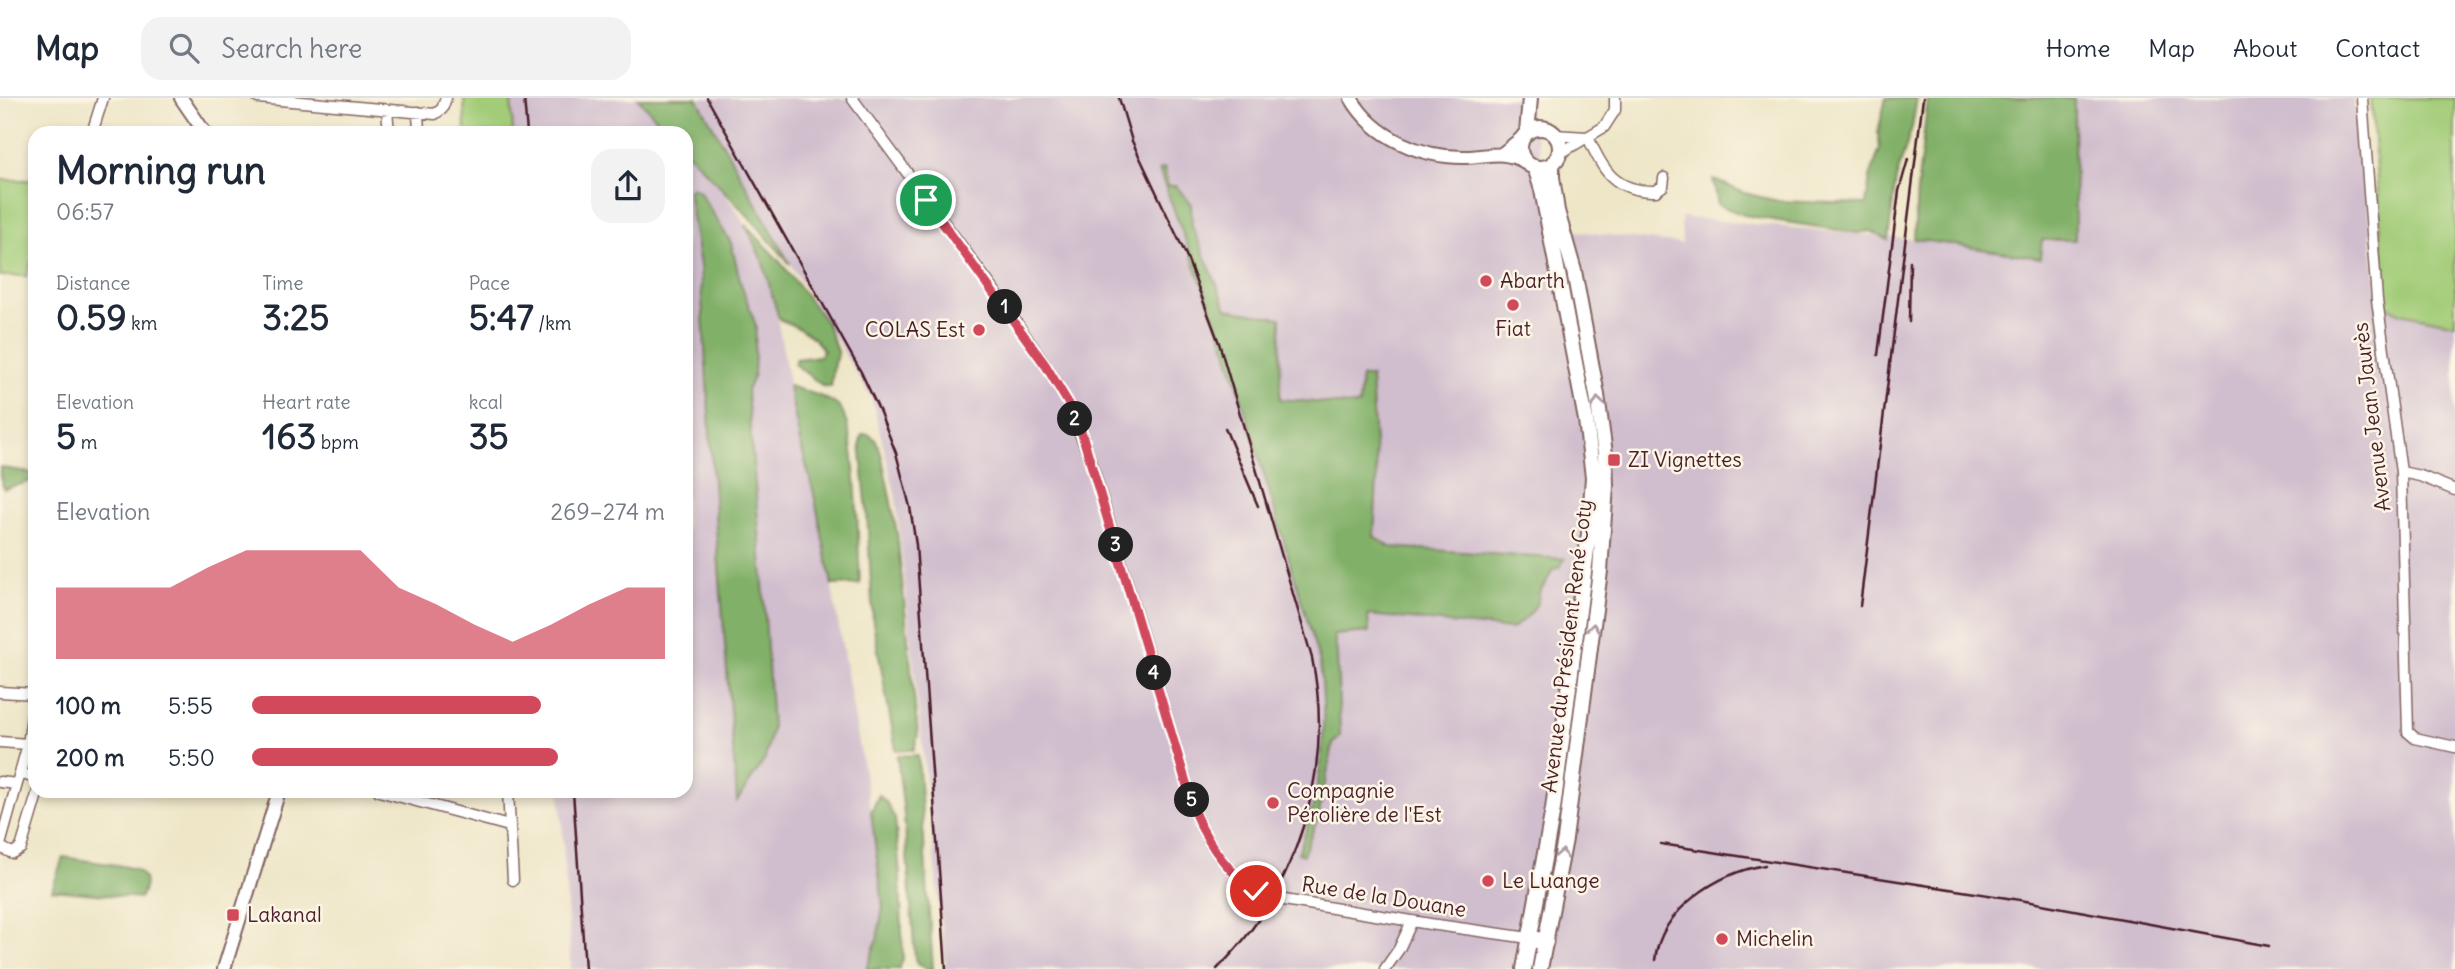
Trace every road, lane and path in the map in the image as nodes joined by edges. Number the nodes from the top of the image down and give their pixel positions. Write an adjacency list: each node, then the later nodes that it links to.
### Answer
1 (103, 98): 12 (street)
2 (181, 98): 13 (street)
3 (258, 98): 9 (street)
4 (446, 98): 11 (street)
5 (852, 98): 40 (street, Rue de la Douane)
6 (1351, 98): 19 (street)
7 (1615, 98): 18 (street)
8 (2362, 98): 23 (street, Avenue Jean Jaurès)
9 (316, 101): 10 (street)
10 (387, 110): 11 (street); 14 (street)
11 (418, 113): 15 (street)
12 (94, 126)
13 (200, 126)
14 (388, 126)
15 (419, 126)
16 (1550, 132): 17 (main road); 17 (main road); 18 (street); 20 (main road)
17 (1525, 135): 19 (street); 21 (main road)
18 (1588, 136): 20 (street); 22 (street)
19 (1503, 153): 21 (street)
20 (1556, 159): 21 (main road); 41 (main road, Avenue du Président René Coty, one-way to 20)
21 (1530, 164): 41 (main road, Avenue du Président René Coty)
22 (1664, 178)
23 (2401, 472): 24 (street); 29 (street, Avenue Jean Jaurès)
24 (2455, 490)
25 (0, 692): 26 (street)
26 (28, 694)
27 (0, 743): 28 (street)
28 (28, 744): 31 (street)
29 (2455, 747)
30 (28, 776): 31 (street)
31 (18, 779): 32 (street); 38 (street)
32 (0, 782)
33 (36, 798): 38 (street)
34 (277, 798): 42 (street)
35 (405, 798): 37 (street)
36 (508, 798): 37 (street)
37 (509, 826): 39 (street)
38 (0, 846)
39 (513, 880)
40 (1412, 921): 41 (street, Rue de la Douane); 43 (street)
41 (1537, 940): 44 (main road, Avenue du Président René Coty); 45 (main road, Avenue du Président René Coty)
42 (224, 969)
43 (1385, 969)
44 (1524, 969)
45 (1540, 969)

